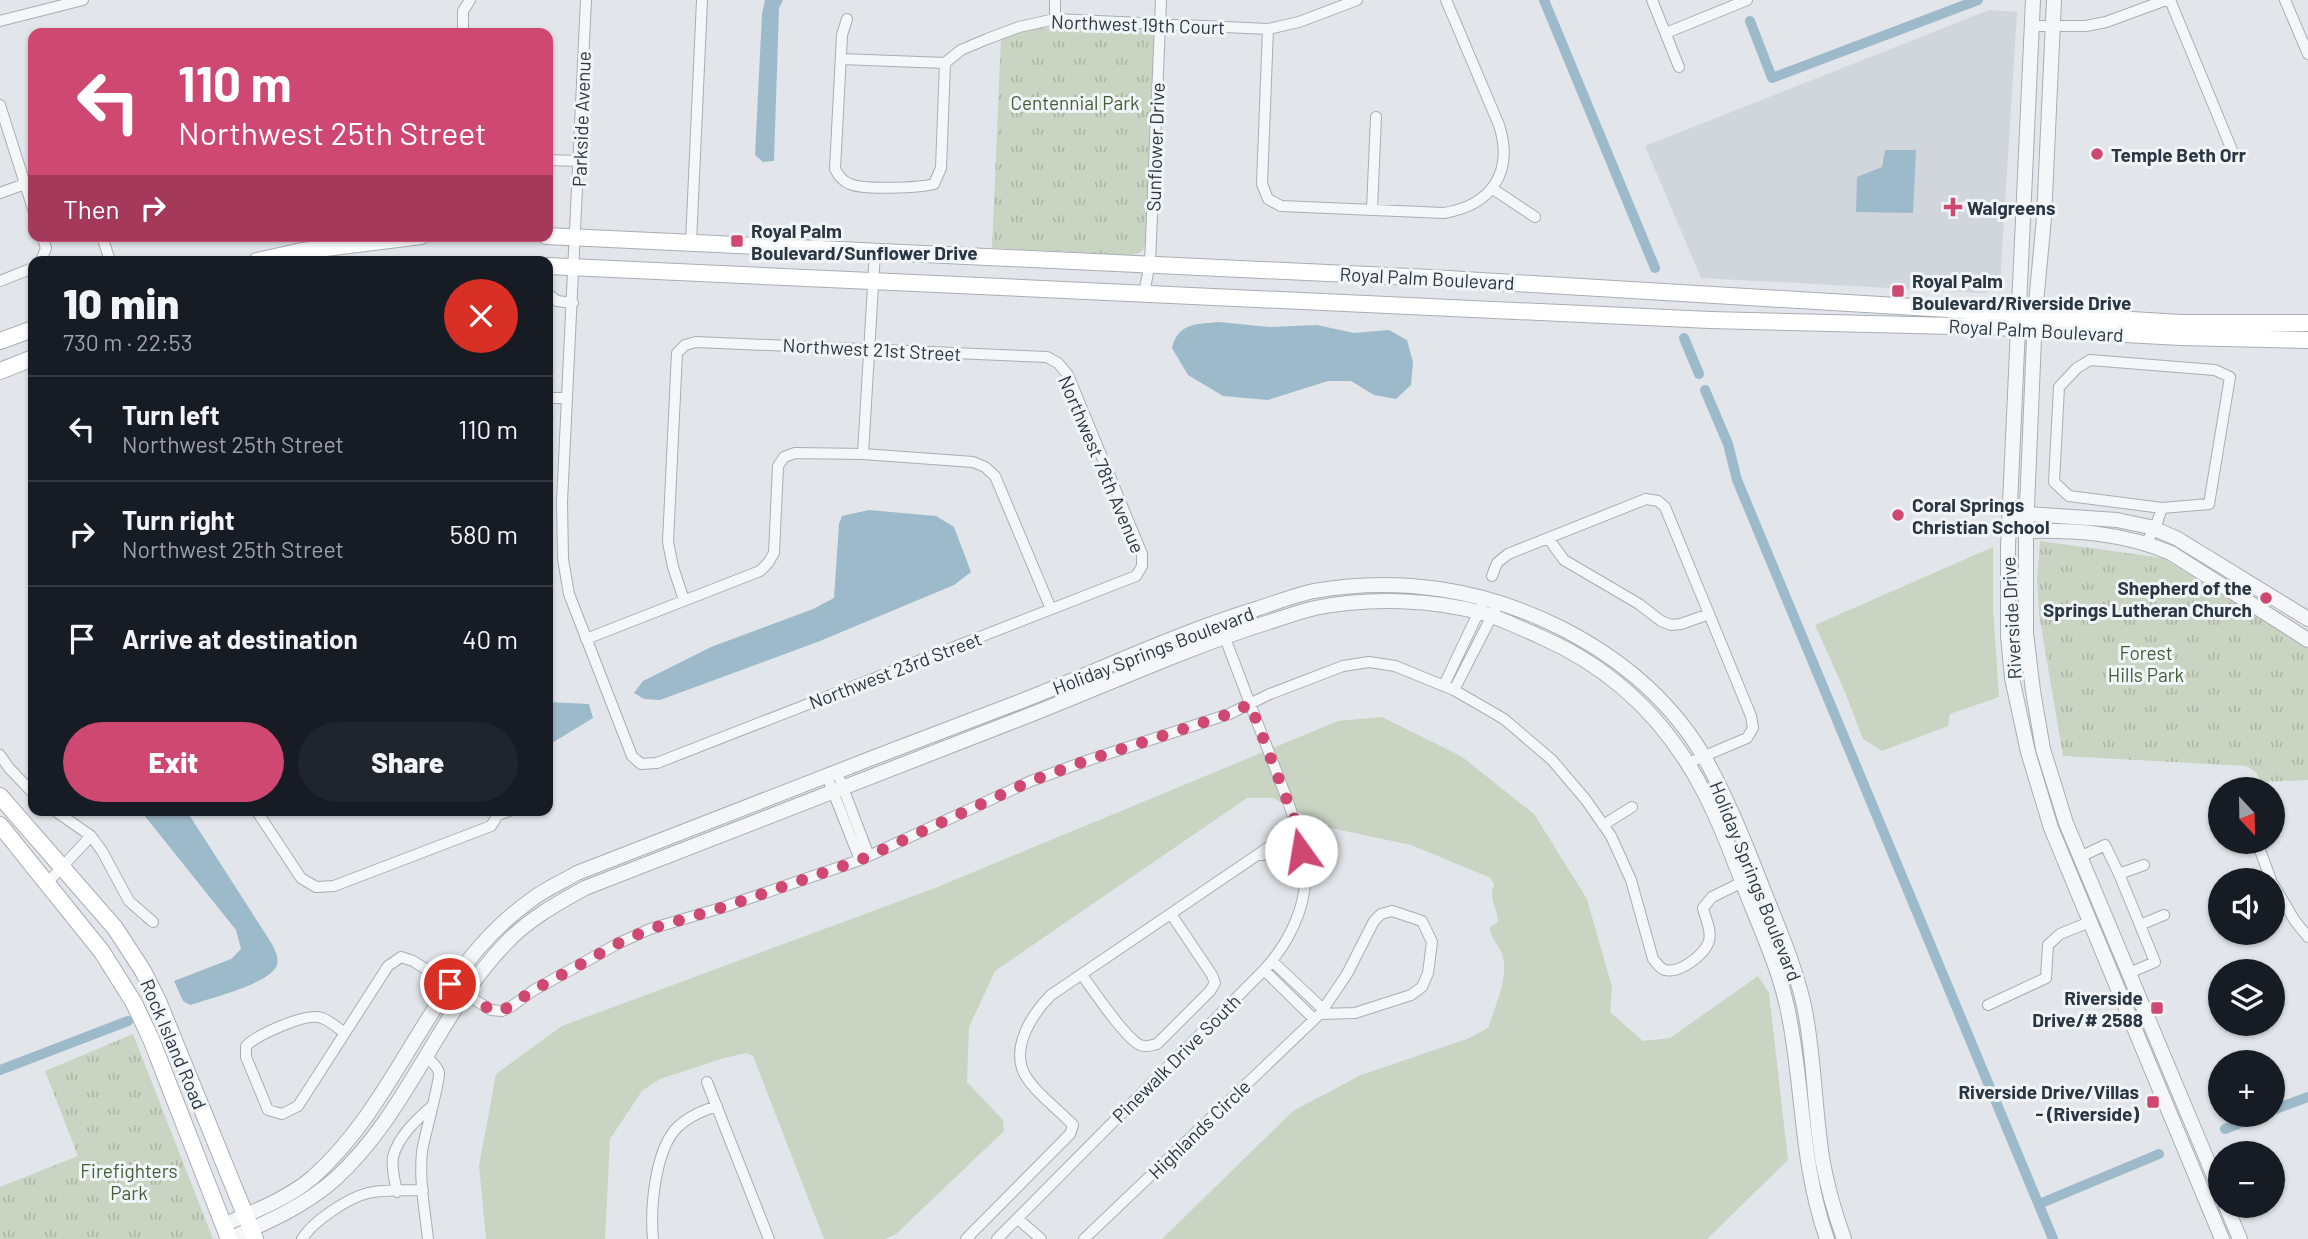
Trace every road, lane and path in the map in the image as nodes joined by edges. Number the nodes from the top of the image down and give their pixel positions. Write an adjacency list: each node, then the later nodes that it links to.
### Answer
1 (83, 0): 17 (street)
2 (470, 0): 21 (street)
3 (586, 0): 32 (street, Parkside Avenue)
4 (702, 0): 42 (street)
5 (1055, 0): 16 (street)
6 (1161, 0): 18 (street, Sunflower Drive)
7 (1357, 0): 22 (street, Northwest 19th Court)
8 (1446, 0): 35 (street)
9 (1652, 0): 23 (street)
10 (1747, 0): 23 (street)
11 (2033, 0): 19 (street, Riverside Drive)
12 (2054, 0): 20 (street, Riverside Drive)
13 (2168, 0): 20 (street); 30 (street)
14 (2285, 0): 24 (street)
15 (846, 19): 25 (street)
16 (1055, 19): 18 (street, Northwest 19th Court); 26 (street, Northwest 19th Court)
17 (0, 21)
18 (1160, 22): 22 (street, Northwest 19th Court); 45 (street, Sunflower Drive)
19 (2032, 26): 20 (street); 54 (street, Riverside Drive)
20 (2052, 27): 55 (street, Riverside Drive)
21 (463, 28)
22 (1268, 29): 37 (street)
23 (1666, 33): 27 (street)
24 (2308, 54)
25 (841, 59): 26 (street); 26 (street)
26 (945, 63)
27 (1679, 67)
28 (0, 105): 33 (street)
29 (1376, 117): 37 (street)
30 (2234, 155)
31 (553, 160): 32 (street)
32 (579, 161): 40 (street, Parkside Avenue)
33 (28, 179)
34 (28, 182): 36 (street)
35 (1493, 189): 37 (street); 38 (street)
36 (0, 193)
37 (1372, 209)
38 (1535, 217)
39 (553, 236): 40 (main road, Royal Palm Boulevard)
40 (576, 237): 42 (main road, Royal Palm Boulevard); 47 (street, Parkside Avenue)
41 (373, 242): 44 (main road)
42 (691, 243): 43 (main road, Royal Palm Boulevard)
43 (875, 252): 45 (main road, Royal Palm Boulevard); 50 (street)
44 (280, 256)
45 (1150, 263): 51 (street, Sunflower Drive); 54 (main road, Royal Palm Boulevard)
46 (553, 265): 47 (main road, Royal Palm Boulevard)
47 (575, 266): 50 (main road, Royal Palm Boulevard); 53 (street, Parkside Avenue)
48 (28, 270): 49 (street)
49 (0, 281)
50 (874, 281): 51 (main road, Royal Palm Boulevard); 60 (street)
51 (1144, 293): 54 (main road, Royal Palm Boulevard)
52 (553, 298): 53 (street)
53 (573, 303): 65 (street, Parkside Avenue)
54 (2017, 320): 55 (main road, Royal Palm Boulevard); 71 (street, Riverside Drive)
55 (2035, 321): 56 (main road, Royal Palm Boulevard); 58 (main road, Royal Palm Boulevard); 70 (street, Riverside Drive)
56 (2308, 323)
57 (28, 330): 59 (main road)
58 (2308, 340)
59 (0, 341)
60 (870, 348): 62 (street, Northwest 21st Street); 66 (street); 78 (street, Northwest 21st Street)
61 (28, 360): 63 (main road)
62 (1058, 363): 76 (street, Northwest 78th Avenue)
63 (0, 371)
64 (553, 398): 65 (street)
65 (566, 398): 67 (street, Parkside Avenue)
66 (863, 454): 78 (street); 80 (street)
67 (562, 502): 68 (street); 86 (street, Parkside Avenue)
68 (553, 503)
69 (2162, 508): 69 (street); 72 (street)
70 (2027, 514): 71 (street); 72 (street); 73 (street, Riverside Drive)
71 (2010, 520): 73 (street); 118 (street, Riverside Drive)
72 (2155, 529): 75 (street); 83 (street)
73 (2026, 531): 75 (street); 106 (street, Riverside Drive)
74 (1548, 538): 77 (street); 82 (street); 82 (street)
75 (2146, 542): 87 (street)
76 (1142, 566): 80 (street, Northwest 23rd Street)
77 (1492, 576)
78 (684, 600): 86 (street)
79 (1492, 600): 81 (street); 84 (street, Holiday Springs Boulevard); 91 (street, Holiday Springs Boulevard)
80 (1051, 609): 93 (street, Northwest 23rd Street)
81 (1485, 614): 85 (street, Holiday Springs Boulevard); 88 (street); 92 (street, Holiday Springs Boulevard)
82 (1709, 614): 91 (street)
83 (2308, 619)
84 (1219, 621): 85 (street, Pinewalk Drive South); 94 (street, Holiday Springs Boulevard)
85 (1224, 636): 89 (street, Pinewalk Drive South); 96 (street, Holiday Springs Boulevard)
86 (586, 639): 93 (street, Parkside Avenue)
87 (2308, 640)
88 (1449, 688): 89 (street); 103 (street)
89 (1250, 704): 105 (street, Pinewalk Drive South); 107 (street)
90 (0, 755): 95 (street)
91 (1704, 756): 92 (street); 111 (street, Holiday Springs Boulevard)
92 (1688, 763): 113 (street, Holiday Springs Boulevard)
93 (642, 764)
94 (832, 773): 96 (street); 124 (street, Holiday Springs Boulevard)
95 (28, 788)
96 (838, 788): 107 (street); 125 (street, Holiday Springs Boulevard)
97 (0, 796): 109 (main road, Rock Island Road)
98 (1632, 807): 103 (street)
99 (63, 816): 104 (street)
100 (260, 816): 101 (street)
101 (496, 816)
102 (0, 825): 112 (main road, Rock Island Road)
103 (1603, 825): 113 (street)
104 (91, 836): 109 (street); 117 (street)
105 (1301, 846): 115 (street); 121 (street, Pinewalk Drive South)
106 (2080, 857): 110 (street); 122 (street, Riverside Drive)
107 (864, 858): 125 (street)
108 (2144, 865): 110 (street)
109 (63, 868): 112 (street); 138 (main road, Rock Island Road)
110 (2119, 874): 119 (street)
111 (1758, 875): 113 (street); 149 (street, Holiday Springs Boulevard)
112 (47, 883): 139 (main road, Rock Island Road)
113 (1742, 883): 148 (street, Holiday Springs Boulevard)
114 (2285, 904): 120 (street)
115 (1171, 914): 123 (street); 123 (street, Pinewalk Drive South)
116 (2164, 915): 119 (street)
117 (153, 922)
118 (2090, 922): 126 (street); 150 (street, Riverside Drive)
119 (2140, 925): 122 (street)
120 (2308, 937)
121 (1268, 965): 127 (street); 137 (street, Pinewalk Drive South)
122 (2129, 973): 133 (street, Riverside Drive)
123 (1082, 975): 144 (street)
124 (450, 984): 125 (street); 128 (street); 138 (street, Holiday Springs Boulevard)
125 (465, 993): 129 (street, Holiday Springs Boulevard)
126 (1988, 1004)
127 (1319, 1014): 127 (street, Highlands Circle); 147 (street, Highlands Circle)
128 (345, 1033): 128 (street)
129 (426, 1056): 132 (street); 138 (street, Holiday Springs Boulevard)
130 (707, 1082): 131 (street)
131 (717, 1106): 142 (street); 143 (street)
132 (431, 1107): 134 (street); 135 (street)
133 (2208, 1162)
134 (423, 1190): 135 (street); 141 (street)
135 (397, 1192): 140 (street)
136 (2231, 1218): 151 (street)
137 (1018, 1219): 145 (street, Pinewalk Drive South); 146 (street)
138 (250, 1228): 139 (street, Holiday Springs Boulevard)
139 (227, 1234)
140 (302, 1239)
141 (428, 1239)
142 (653, 1239)
143 (769, 1239)
144 (966, 1239)
145 (997, 1239)
146 (1041, 1239)
147 (1084, 1239)
148 (1827, 1239)
149 (1844, 1239)
150 (2222, 1239)
151 (2240, 1239)

